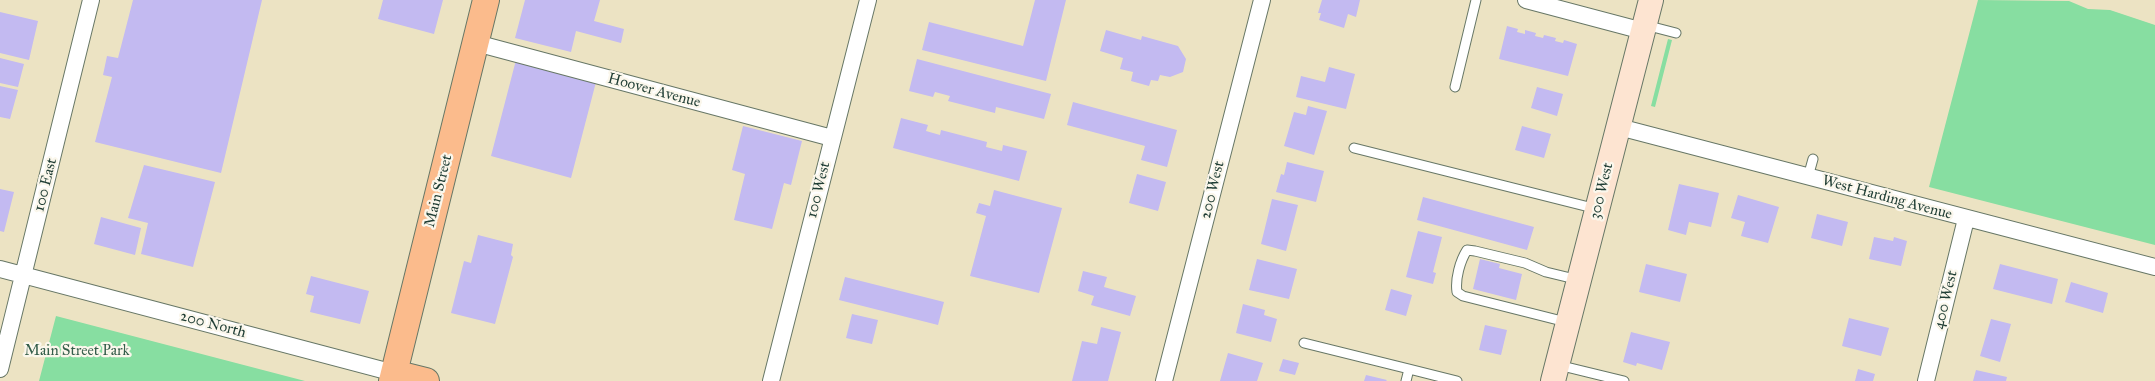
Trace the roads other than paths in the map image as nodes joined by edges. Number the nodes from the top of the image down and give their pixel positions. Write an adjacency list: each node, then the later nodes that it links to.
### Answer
1 (91, 0): 21 (street, 100 East)
2 (486, 0): 10 (main road, Main Street)
3 (868, 0): 13 (street, 100 West)
4 (1262, 0): 31 (street, 200 West)
5 (1476, 0): 11 (lane)
6 (1526, 0): 8 (street)
7 (1651, 0): 8 (street, 300 West)
8 (1644, 28): 9 (lane); 12 (street, 300 West)
9 (1676, 33)
10 (476, 43): 13 (street, Hoover Avenue); 28 (main road, Main Street)
11 (1455, 87)
12 (1618, 126): 16 (street, West Harding Avenue); 17 (street, 300 West)
13 (832, 138): 30 (street, 100 West)
14 (1354, 148): 17 (lane)
15 (1813, 158): 16 (lane)
16 (1808, 177): 18 (street, West Harding Avenue)
17 (1597, 210): 22 (street, 300 West)
18 (1966, 218): 19 (street, West Harding Avenue); 35 (street, 400 West)
19 (2155, 267)
20 (0, 269): 21 (street, 200 North)
21 (23, 275): 25 (street, 100 East); 28 (street, 200 North)
22 (1579, 280): 23 (street, 300 West); 23 (lane)
23 (1568, 323): 27 (street, 300 West)
24 (1304, 343): 26 (lane)
25 (0, 369)
26 (1408, 369): 32 (lane); 33 (lane)
27 (1555, 373): 34 (lane)
28 (393, 377): 29 (main road, 200 North)
29 (426, 381)
30 (771, 381)
31 (1164, 381)
32 (1406, 381)
33 (1458, 381)
34 (1624, 381)
35 (1926, 381)

